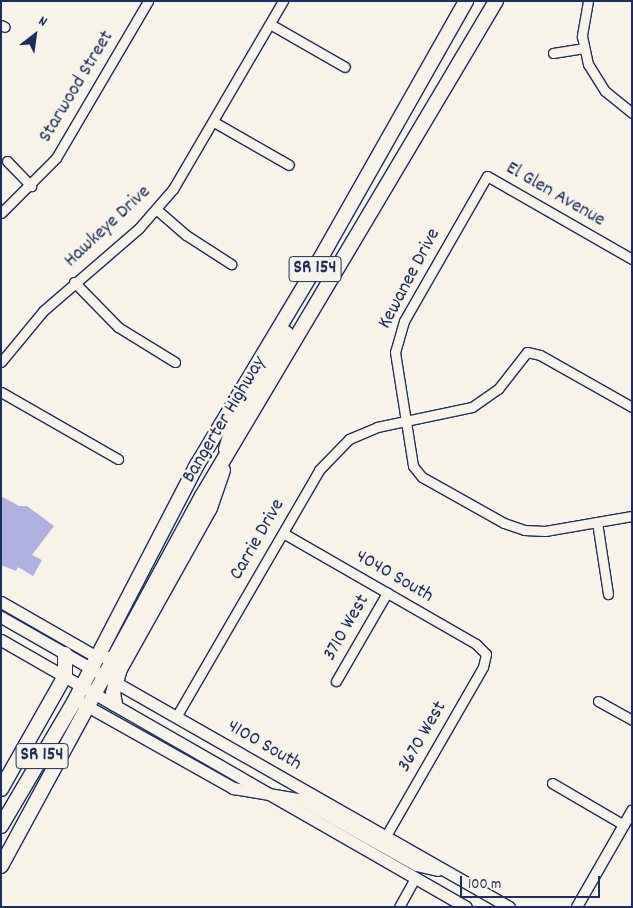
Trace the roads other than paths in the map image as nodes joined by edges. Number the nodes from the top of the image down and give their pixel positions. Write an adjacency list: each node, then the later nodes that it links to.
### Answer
1 (148, 1): 15 (street, Starwood Street)
2 (283, 1): 6 (street, Hawkeye Drive)
3 (466, 1): 19 (highway, Bangerter Highway / SR 154)
4 (496, 1): 27 (highway, Bangerter Highway / SR 154)
5 (588, 1): 7 (street)
6 (270, 24): 9 (street); 11 (street, Hawkeye Drive)
7 (583, 48): 8 (street); 10 (street)
8 (553, 53)
9 (345, 66)
10 (632, 113)
11 (214, 122): 13 (street); 16 (street, Hawkeye Drive)
12 (7, 161): 15 (street)
13 (288, 165)
14 (487, 176): 18 (street, El Glen Avenue); 26 (street, Kewanee Drive)
15 (31, 186): 17 (street, Starwood Street)
16 (156, 209): 20 (street); 21 (street, Hawkeye Drive)
17 (1, 213)
18 (632, 259)
19 (319, 261): 27 (highway); 40 (highway, Bangerter Highway / SR 154)
20 (231, 264)
21 (74, 282): 22 (street, Hawkeye Drive); 23 (street)
22 (3, 357)
23 (175, 362)
24 (1, 392): 28 (street)
25 (632, 407): 26 (street, Carrie Drive)
26 (405, 421): 30 (street, Kewanee Drive); 31 (street, Carrie Drive)
27 (226, 455): 37 (highway, Bangerter Highway / SR 154); 43 (highway)
28 (118, 459)
29 (632, 516): 30 (street, Kewanee Drive)
30 (597, 522): 33 (street)
31 (283, 533): 32 (street, 4040 South); 50 (street, Carrie Drive)
32 (387, 593): 39 (street, 4040 South); 44 (street, 3710 West)
33 (608, 594)
34 (1, 602): 40 (main road)
35 (1, 617): 38 (main road, 4100 South)
36 (1, 640): 42 (main road, 4100 South)
37 (120, 650): 40 (main road); 43 (highway, Bangerter Highway / SR 154)
38 (64, 654): 41 (main road, 4100 South); 42 (highway)
39 (486, 654): 58 (street, 3670 West)
40 (98, 657): 41 (highway, Bangerter Highway / SR 154)
41 (91, 670): 43 (main road, 4100 South); 45 (highway, Bangerter Highway / SR 154)
42 (65, 676): 45 (main road, 4100 South); 53 (highway)
43 (110, 680): 46 (highway, Bangerter Highway / SR 154); 49 (highway); 50 (main road, 4100 South)
44 (336, 680)
45 (82, 686): 46 (main road, 4100 South); 48 (highway, Bangerter Highway / SR 154)
46 (94, 700): 48 (main road); 49 (main road, 4100 South); 54 (main road); 59 (highway, Bangerter Highway / SR 154)
47 (598, 701): 51 (street)
48 (74, 702): 57 (highway, Bangerter Highway / SR 154)
49 (115, 704): 54 (main road, 4100 South)
50 (176, 717): 58 (main road, 4100 South)
51 (632, 720)
52 (552, 783): 56 (street)
53 (1, 789)
54 (271, 796): 60 (main road); 61 (main road, 4100 South)
55 (632, 812): 56 (street)
56 (624, 825): 65 (street)
57 (1, 826)
58 (386, 836): 60 (main road, 4100 South)
59 (1, 866)
60 (451, 874): 64 (main road, 4100 South)
61 (415, 878): 62 (street); 63 (main road, 4100 South)
62 (399, 907)
63 (466, 907)
64 (509, 907)
65 (577, 907)

